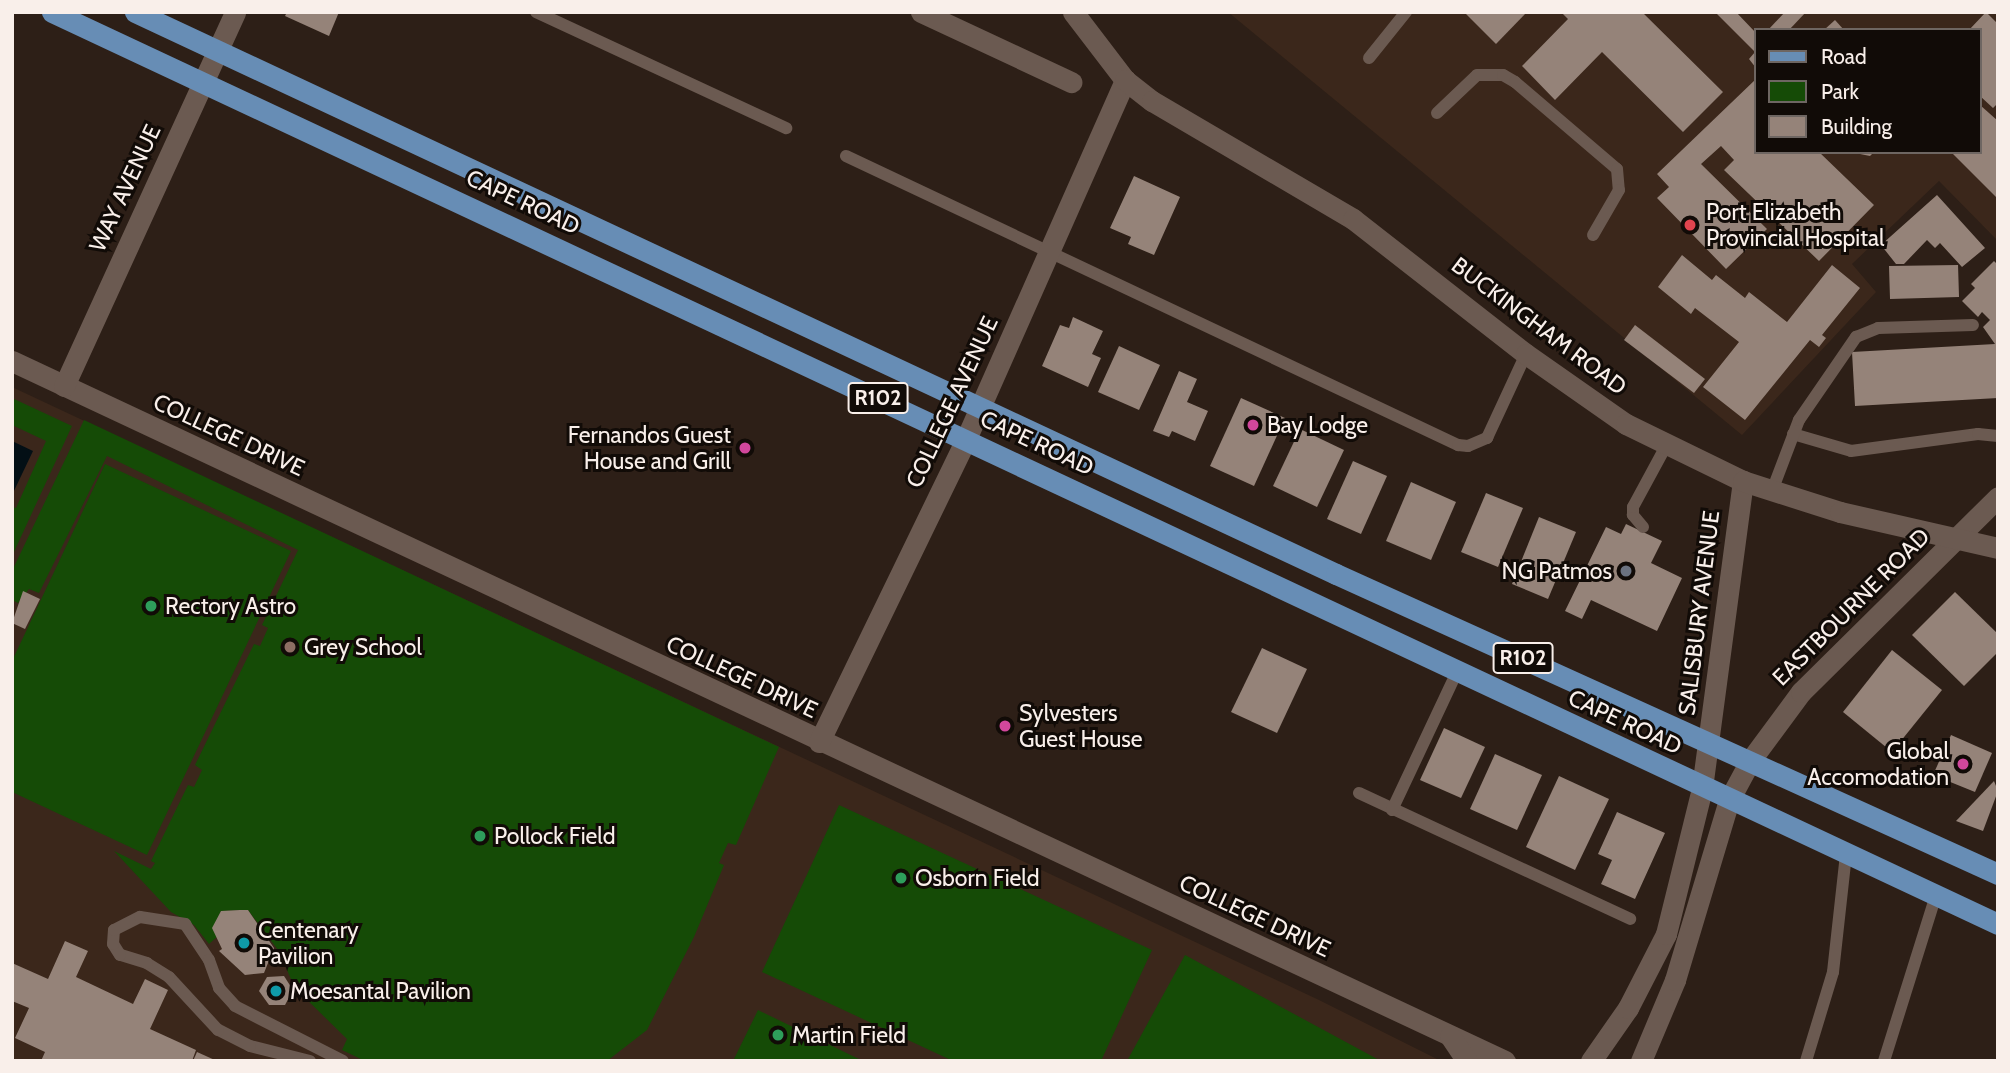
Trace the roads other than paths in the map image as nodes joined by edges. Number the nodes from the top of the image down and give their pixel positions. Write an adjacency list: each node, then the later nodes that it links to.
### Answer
1 (52, 12): 11 (main road, CAPE ROAD / R102)
2 (135, 12): 8 (main road, CAPE ROAD / R102)
3 (236, 12): 8 (street, WAY AVENUE)
4 (536, 12): 14 (lane)
5 (921, 12): 12 (street)
6 (1073, 12): 10 (street, BUCKINGHAM ROAD)
7 (1406, 12): 9 (lane)
8 (218, 51): 11 (street, WAY AVENUE); 22 (main road, CAPE ROAD / R102)
9 (1369, 58)
10 (1125, 80): 17 (street, COLLEGE AVENUE); 19 (street, BUCKINGHAM ROAD)
11 (203, 81): 21 (street, WAY AVENUE); 25 (main road, CAPE ROAD / R102)
12 (1071, 82)
13 (1437, 113): 16 (lane)
14 (786, 128)
15 (846, 156): 17 (lane)
16 (1594, 235)
17 (1050, 251): 19 (lane); 22 (street, COLLEGE AVENUE)
18 (1973, 325): 23 (lane)
19 (1526, 354): 26 (street, BUCKINGHAM ROAD)
20 (12, 362): 21 (street, COLLEGE DRIVE)
21 (64, 386): 35 (street, COLLEGE DRIVE)
22 (979, 409): 25 (street, COLLEGE AVENUE); 34 (main road, CAPE ROAD / R102)
23 (1793, 434): 24 (lane); 28 (lane)
24 (1998, 436)
25 (966, 439): 33 (main road, CAPE ROAD / R102); 35 (street, COLLEGE AVENUE)
26 (1666, 446): 27 (street, BUCKINGHAM ROAD); 30 (lane)
27 (1743, 481): 28 (street, BUCKINGHAM ROAD); 34 (street, SALISBURY AVENUE)
28 (1772, 491): 31 (street, BUCKINGHAM ROAD)
29 (1998, 497): 31 (street, EASTBOURNE ROAD)
30 (1643, 527)
31 (1957, 538): 32 (street, BUCKINGHAM ROAD); 36 (street, EASTBOURNE ROAD)
32 (1998, 548)
33 (1457, 672): 37 (main road, CAPE ROAD / R102); 40 (lane)
34 (1710, 741): 36 (main road, CAPE ROAD / R102); 37 (street, SALISBURY AVENUE)
35 (819, 742): 46 (street, COLLEGE DRIVE)
36 (1750, 761): 39 (street); 42 (main road, CAPE ROAD / R102)
37 (1702, 788): 39 (main road, CAPE ROAD / R102); 51 (street, SALISBURY AVENUE)
38 (1359, 793): 40 (lane)
39 (1729, 800): 41 (main road, CAPE ROAD / R102); 52 (street)
40 (1392, 810): 44 (lane)
41 (1846, 854): 43 (main road, CAPE ROAD / R102); 53 (lane)
42 (1998, 874)
43 (1936, 895): 45 (main road, CAPE ROAD / R102); 54 (lane)
44 (1630, 919)
45 (1998, 924)
46 (1450, 1036): 49 (street); 50 (street, COLLEGE DRIVE)
47 (310, 1061): 48 (lane)
48 (342, 1061)
49 (1467, 1061)
50 (1505, 1061)
51 (1591, 1061)
52 (1641, 1061)
53 (1806, 1061)
54 (1884, 1061)

